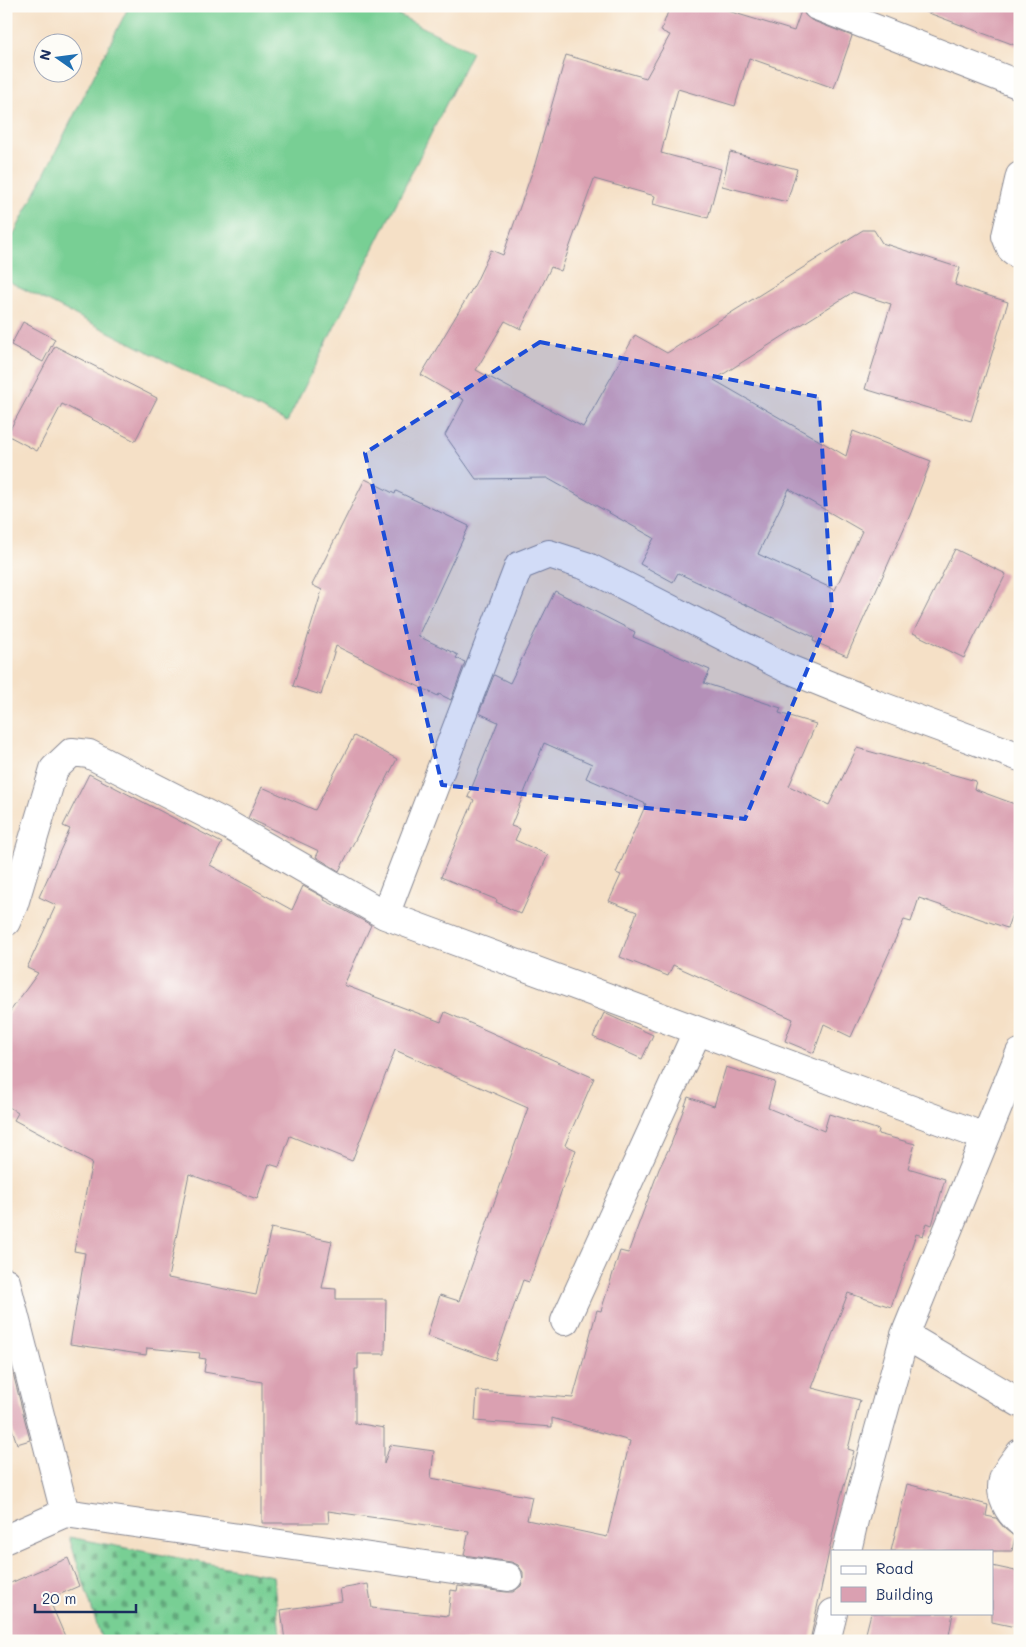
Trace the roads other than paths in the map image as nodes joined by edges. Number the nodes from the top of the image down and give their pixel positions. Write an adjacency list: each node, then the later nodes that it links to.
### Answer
1 (816, 6): 2 (street)
2 (1020, 86)
3 (1020, 176): 4 (street)
4 (1020, 256)
5 (1020, 757): 6 (street)
6 (385, 916): 7 (street); 8 (street)
7 (6, 922)
8 (696, 1032): 10 (street); 12 (street)
9 (1020, 1052): 10 (street)
10 (985, 1137): 13 (street)
11 (6, 1282): 16 (street)
12 (565, 1321)
13 (905, 1335): 14 (street); 19 (street)
14 (1020, 1403)
15 (1020, 1453): 17 (street)
16 (65, 1513): 18 (street); 20 (street)
17 (1020, 1522)
18 (6, 1539)
19 (847, 1550)
20 (508, 1577)
21 (833, 1614): 22 (street)
22 (826, 1641)

